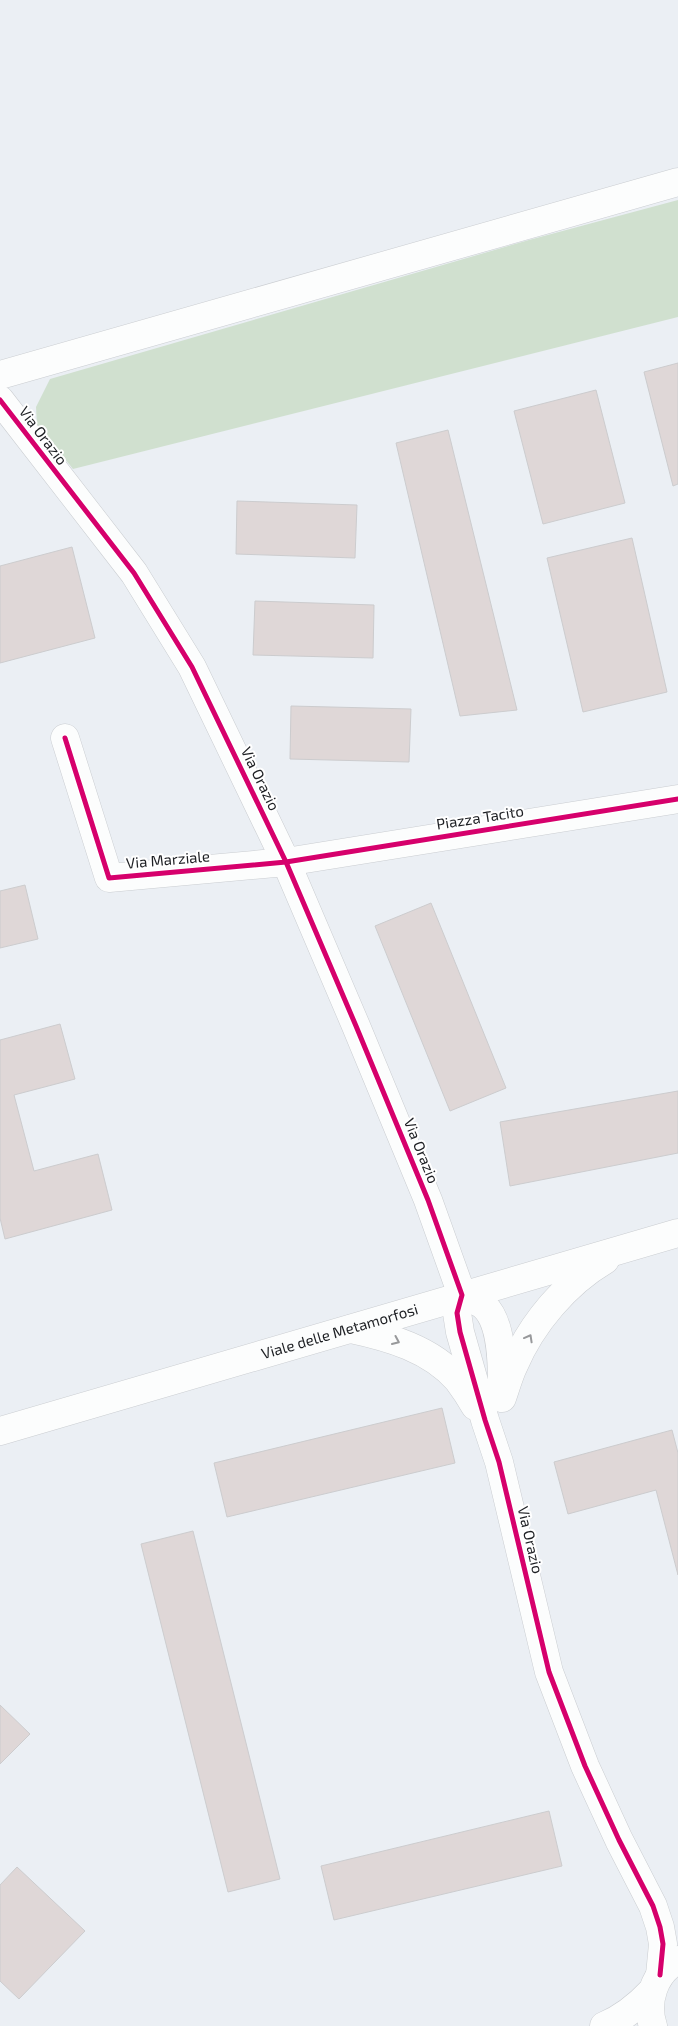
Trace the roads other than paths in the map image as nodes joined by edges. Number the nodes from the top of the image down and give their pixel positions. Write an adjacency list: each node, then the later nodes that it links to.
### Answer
1 (678, 182): 2 (street)
2 (0, 375)
3 (0, 400): 6 (street, Via Orazio)
4 (65, 738): 6 (street, Via Marziale)
5 (678, 799): 6 (street, Piazza Tacito)
6 (286, 862): 9 (street, Via Orazio)
7 (678, 1233): 8 (street, Viale delle Metamorfosi)
8 (632, 1246): 9 (street, Viale delle Metamorfosi); 11 (street, Via Orazio, one-way to 8)
9 (462, 1296): 10 (street, Viale delle Metamorfosi); 11 (street, Via Orazio); 12 (street, Via Orazio)
10 (350, 1328): 12 (street, Via Orazio, one-way to 12); 13 (street, Viale delle Metamorfosi)
11 (502, 1398): 14 (street, Via Orazio)
12 (485, 1420): 14 (street, Via Orazio)
13 (0, 1431)
14 (499, 1462): 15 (street, Via Orazio)
15 (653, 1906): 16 (street, Via Orazio); 17 (street, Via Orazio)
16 (678, 1933)
17 (663, 1976): 18 (street); 19 (street, Via Orazio)
18 (604, 2026)
19 (653, 2026)

